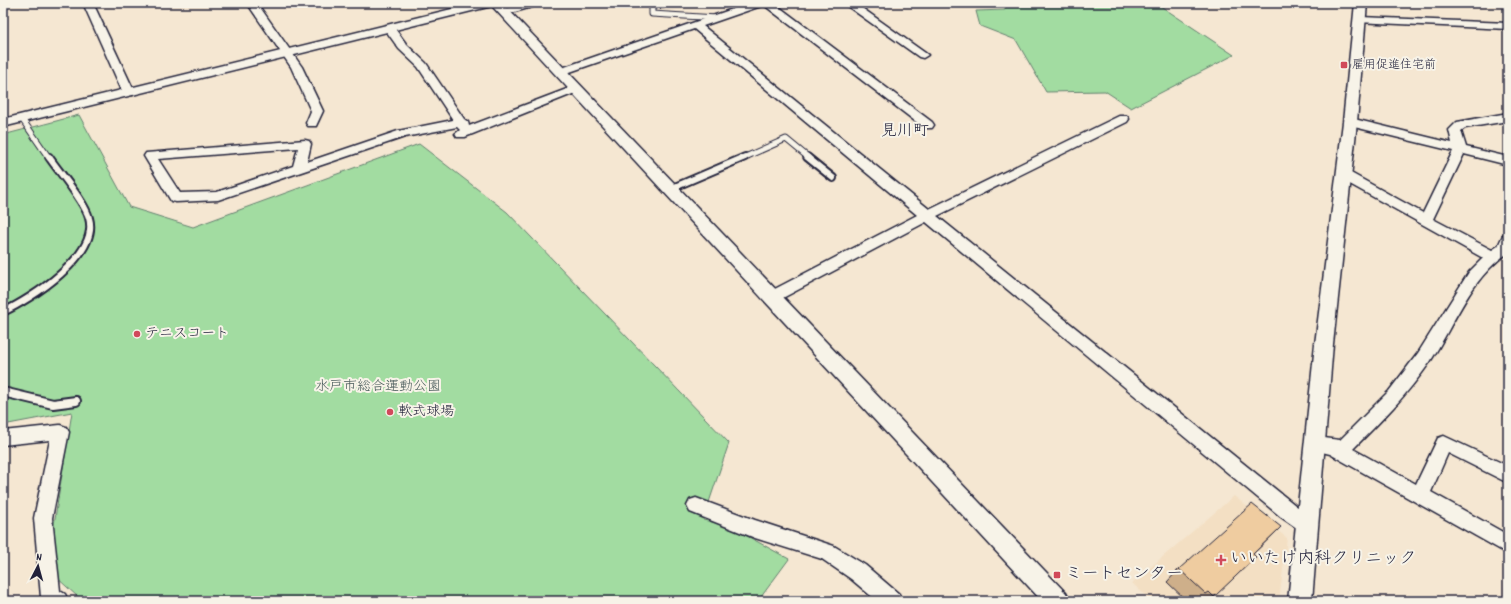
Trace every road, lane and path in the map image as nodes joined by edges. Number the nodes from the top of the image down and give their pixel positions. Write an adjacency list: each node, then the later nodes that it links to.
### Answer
1 (88, 3): 18 (street)
2 (252, 3): 14 (street)
3 (535, 3): 8 (street)
4 (667, 3): 10 (lane)
5 (760, 3): 10 (street)
6 (768, 3): 25 (street)
7 (848, 3): 15 (street)
8 (497, 6): 13 (street); 16 (street)
9 (1360, 12): 12 (street); 22 (street)
10 (718, 18): 11 (street)
11 (695, 25): 16 (street); 33 (street)
12 (1508, 26)
13 (389, 28): 14 (street); 26 (street)
14 (287, 54): 18 (street); 24 (street)
15 (923, 55)
16 (560, 72): 17 (street)
17 (576, 89): 26 (street); 32 (street)
18 (129, 93): 20 (street)
19 (1508, 118): 27 (street)
20 (22, 119): 23 (street); 38 (lane)
21 (1123, 119): 33 (street)
22 (1350, 122): 27 (street); 30 (street)
23 (3, 123)
24 (312, 123)
25 (928, 125)
26 (464, 129): 29 (street)
27 (1460, 149): 28 (street); 34 (street)
28 (1508, 160)
29 (299, 169): 29 (street)
30 (1344, 175): 34 (street); 42 (street)
31 (834, 178): 32 (lane)
32 (670, 189): 37 (street)
33 (928, 215): 37 (street); 46 (street)
34 (1426, 220): 36 (street)
35 (1508, 238): 36 (street)
36 (1492, 257): 42 (street)
37 (772, 297): 50 (street)
38 (3, 312)
39 (3, 392): 40 (lane)
40 (76, 401)
41 (3, 438): 48 (street)
42 (1324, 445): 44 (street); 46 (street)
43 (1508, 475): 44 (street)
44 (1420, 496): 47 (street)
45 (696, 506): 49 (street)
46 (1308, 525): 51 (street)
47 (1508, 545)
48 (58, 601)
49 (892, 601)
50 (1058, 601)
51 (1300, 601)

